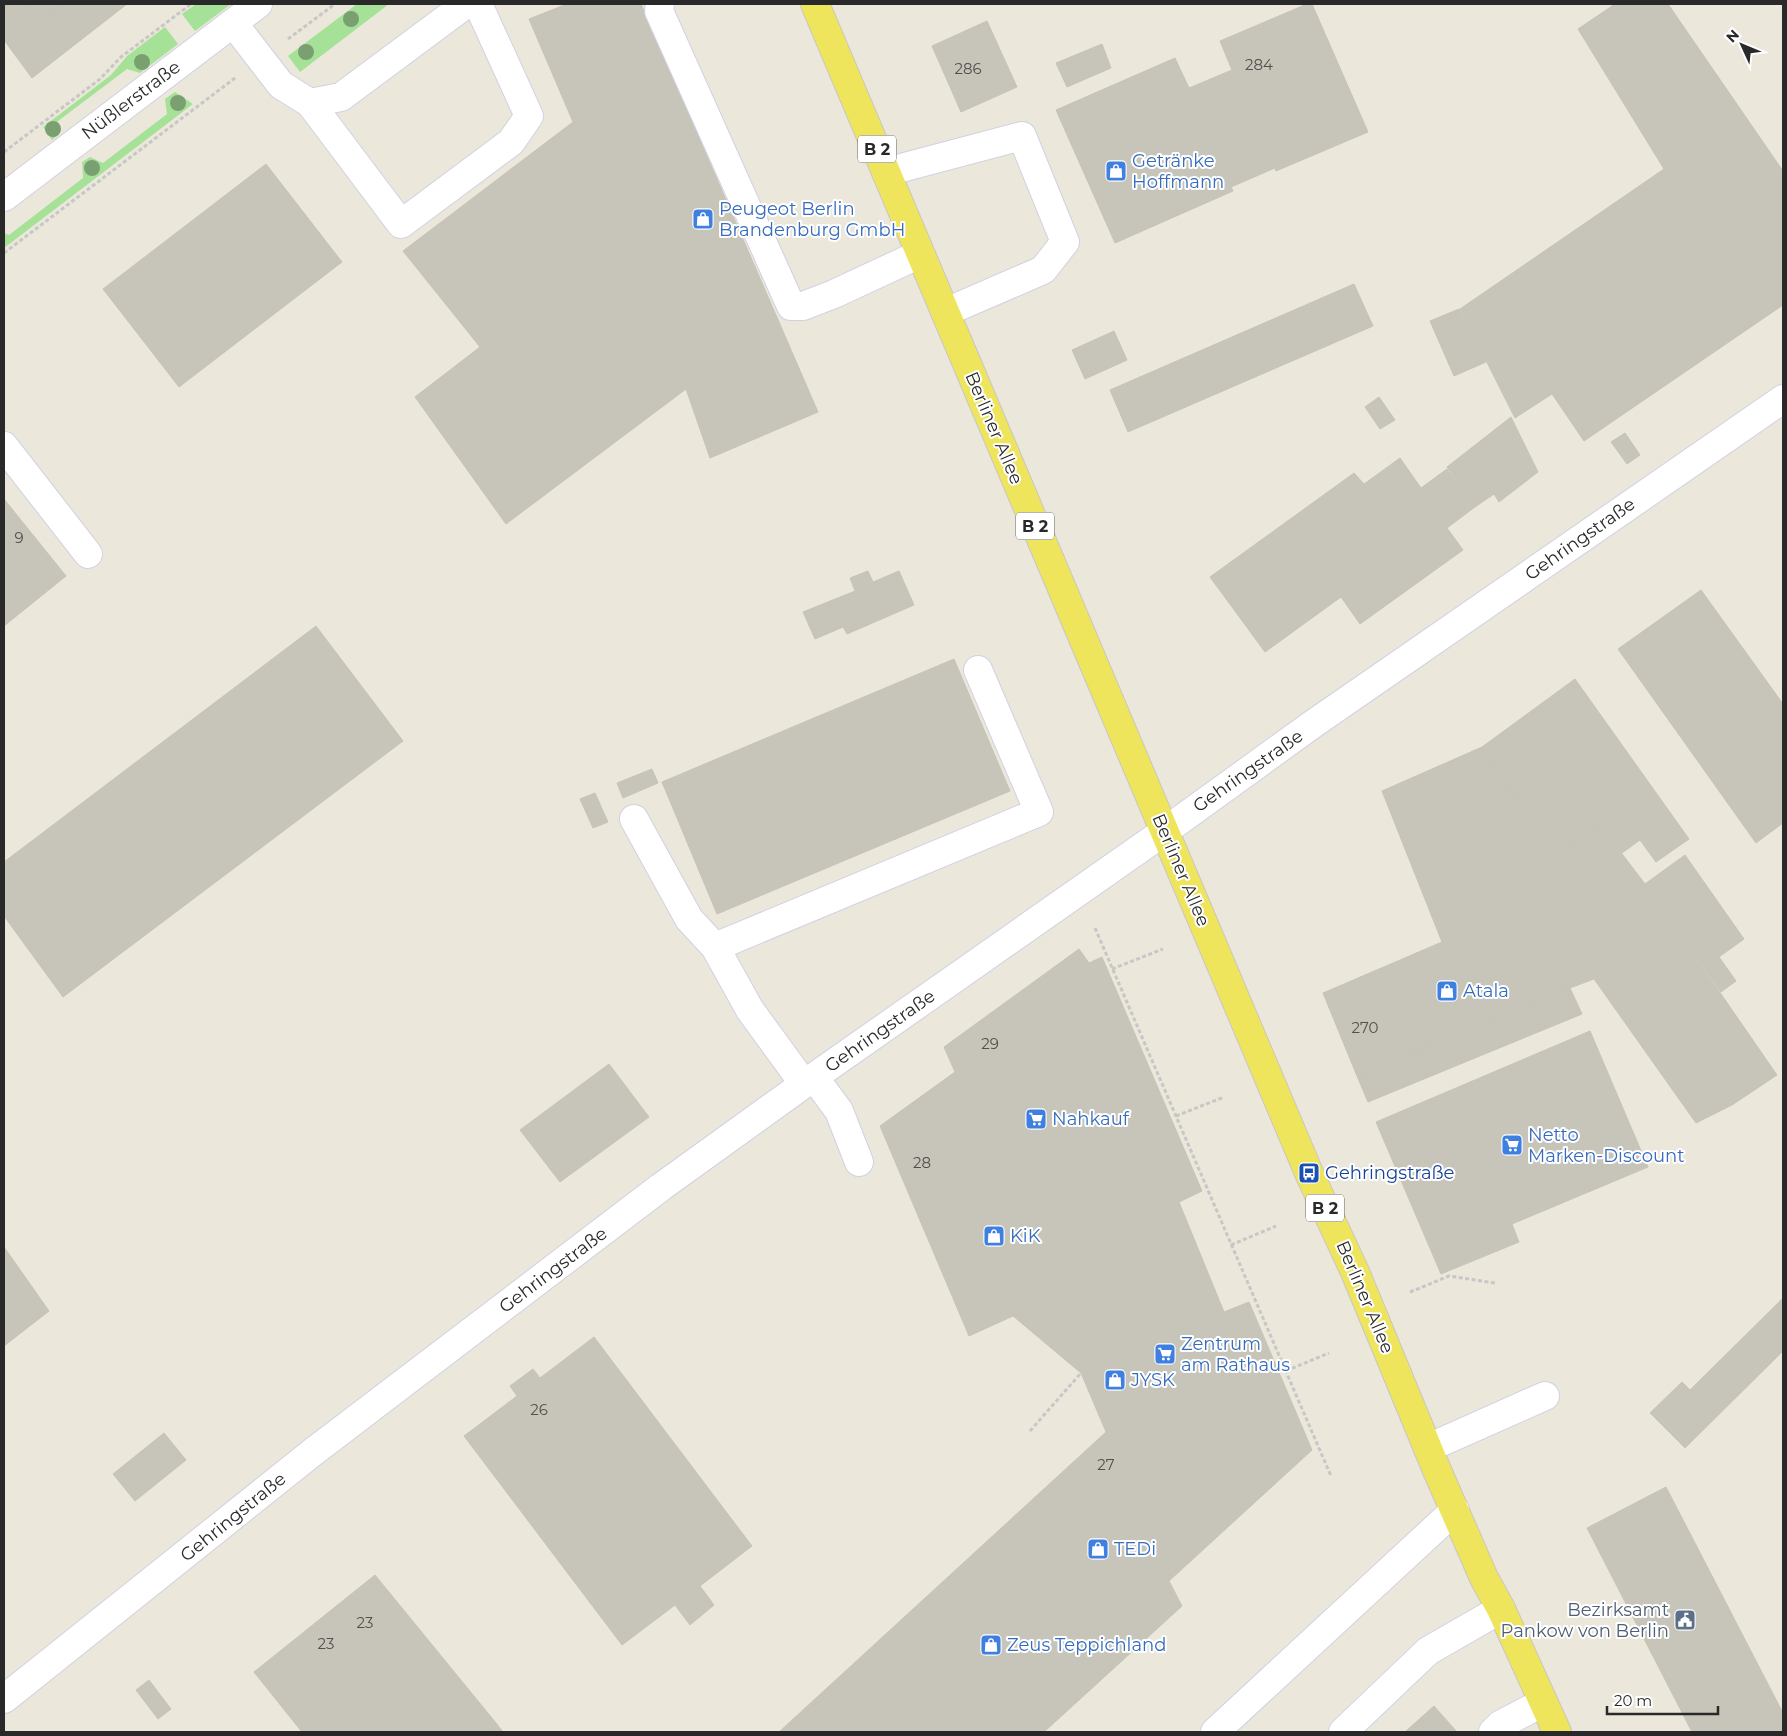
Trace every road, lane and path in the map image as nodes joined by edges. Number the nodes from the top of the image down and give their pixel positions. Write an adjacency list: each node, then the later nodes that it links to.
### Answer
1 (191, 4): 11 (path)
2 (258, 4): 8 (street, Nüßlerstraße)
3 (335, 4): 9 (path)
4 (466, 4): 10 (street)
5 (478, 4): 10 (street)
6 (660, 4): 15 (street)
7 (815, 4): 12 (main road, Berliner Allee / B 2)
8 (234, 23): 9 (street); 13 (street, Nüßlerstraße)
9 (261, 60): 10 (street); 14 (path)
10 (310, 102)
11 (4, 152)
12 (886, 172): 15 (main road, Berliner Allee / B 2); 16 (street)
13 (4, 197)
14 (4, 253)
15 (920, 254): 16 (main road, Berliner Allee / B 2)
16 (946, 312): 22 (main road, Berliner Allee / B 2)
17 (1783, 399): 22 (street, Gehringstraße)
18 (4, 446): 19 (street)
19 (88, 554)
20 (978, 670): 24 (street)
21 (634, 819): 24 (street)
22 (1165, 831): 27 (street, Gehringstraße); 40 (main road, Berliner Allee / B 2)
23 (1095, 928): 26 (path)
24 (714, 947): 27 (street)
25 (1163, 949): 26 (path)
26 (1112, 968): 29 (path)
27 (809, 1080): 30 (street); 44 (street, Gehringstraße)
28 (1224, 1098): 29 (path)
29 (1176, 1116): 32 (path)
30 (859, 1162)
31 (1276, 1226): 32 (path)
32 (1231, 1245): 36 (path)
33 (1495, 1283): 34 (path)
34 (1410, 1292)
35 (1328, 1353): 36 (path)
36 (1286, 1371): 41 (path)
37 (1081, 1373): 39 (path)
38 (1545, 1396): 40 (street)
39 (1030, 1431)
40 (1428, 1448): 42 (main road, Berliner Allee / B 2)
41 (1331, 1476)
42 (1454, 1510): 43 (main road, Berliner Allee / B 2); 47 (street)
43 (1501, 1609): 45 (main road, Berliner Allee / B 2); 48 (street)
44 (4, 1699)
45 (1542, 1703): 46 (main road, Berliner Allee / B 2); 49 (street)
46 (1552, 1730)
47 (1214, 1732)
48 (1343, 1732)
49 (1493, 1732)

